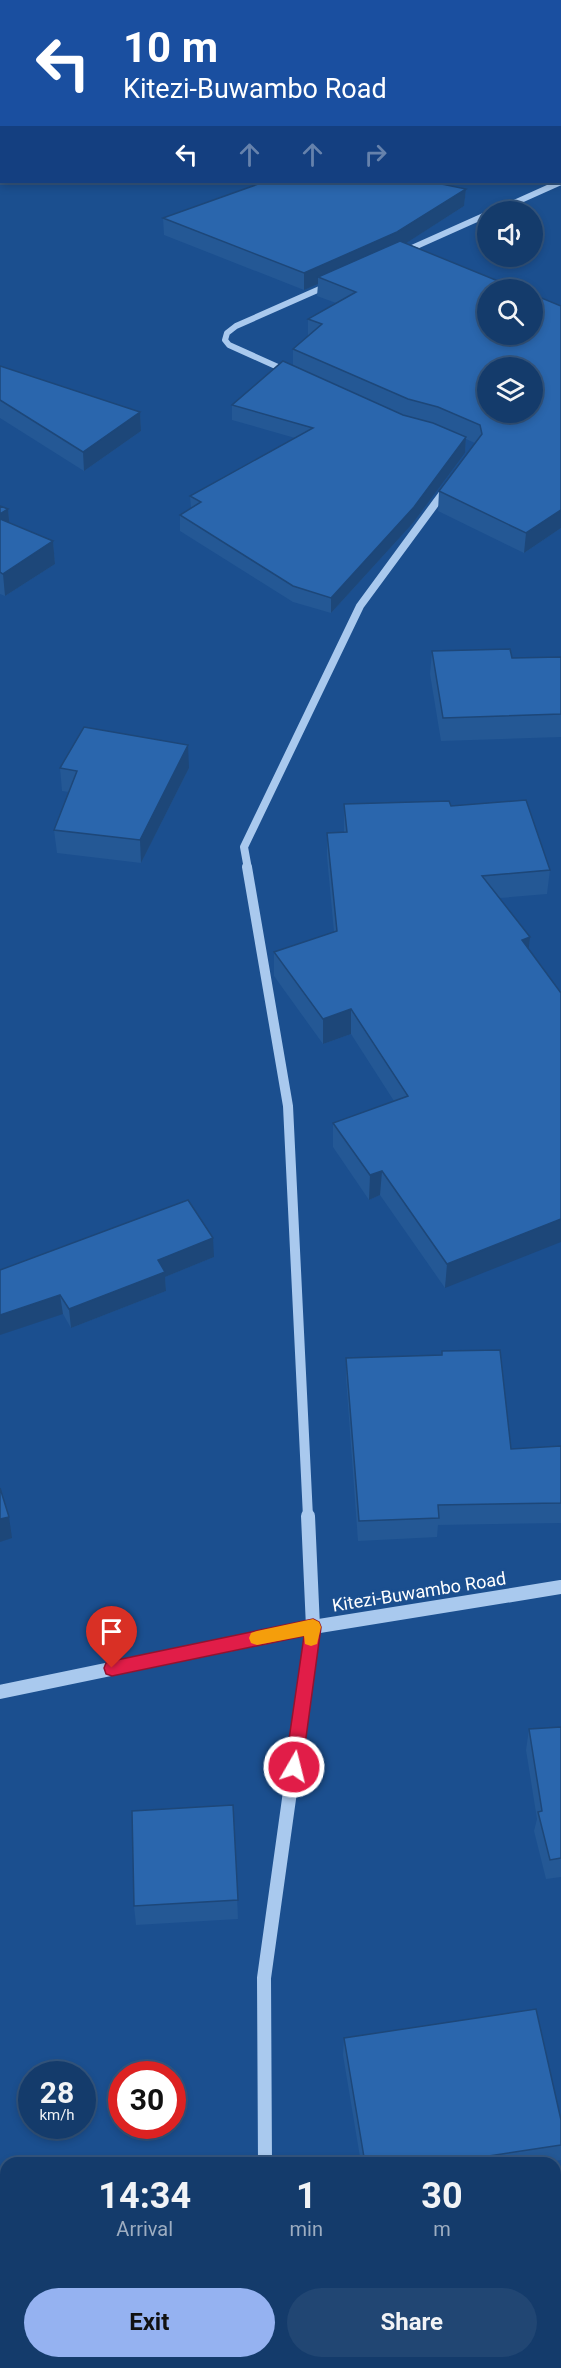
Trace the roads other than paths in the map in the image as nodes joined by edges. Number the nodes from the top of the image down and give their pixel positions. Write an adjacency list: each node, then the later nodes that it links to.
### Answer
1 (559, 183): 2 (street)
2 (519, 201)
3 (477, 219): 4 (street)
4 (389, 258)
5 (345, 277): 6 (street)
6 (296, 376)
7 (454, 477): 9 (street)
8 (561, 1587): 9 (street, Kitezi-Buwambo Road)
9 (313, 1627): 10 (street, Kitezi-Buwambo Road); 11 (street)
10 (0, 1692)
11 (265, 2157)

